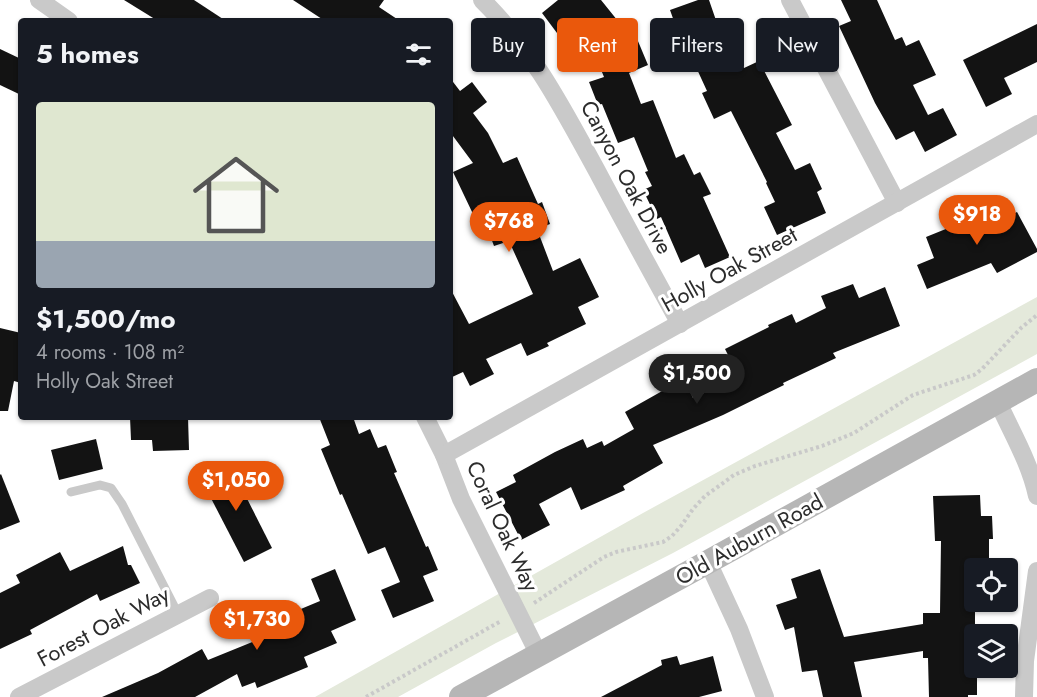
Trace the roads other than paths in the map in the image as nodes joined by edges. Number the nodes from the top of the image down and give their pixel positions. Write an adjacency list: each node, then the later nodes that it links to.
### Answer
1 (39, 0): 4 (street)
2 (482, 0): 7 (street, Canyon Oak Drive)
3 (790, 0): 6 (street)
4 (65, 18)
5 (1037, 124): 6 (street, Holly Oak Street)
6 (897, 202): 7 (street, Holly Oak Street)
7 (680, 324): 11 (street, Holly Oak Street)
8 (1037, 380): 9 (main road, Old Auburn Road)
9 (998, 402): 13 (street); 14 (main road, Old Auburn Road)
10 (426, 420): 11 (street, Coral Oak Way)
11 (444, 455): 18 (street, Coral Oak Way)
12 (71, 492): 17 (lane)
13 (1037, 496)
14 (708, 562): 18 (main road, Old Auburn Road); 21 (street)
15 (1037, 571): 22 (street)
16 (210, 598): 17 (street, Forest Oak Way)
17 (178, 614): 19 (street, Forest Oak Way)
18 (539, 655): 20 (main road, Old Auburn Road)
19 (19, 697)
20 (461, 697)
21 (765, 697)
22 (1024, 697)

